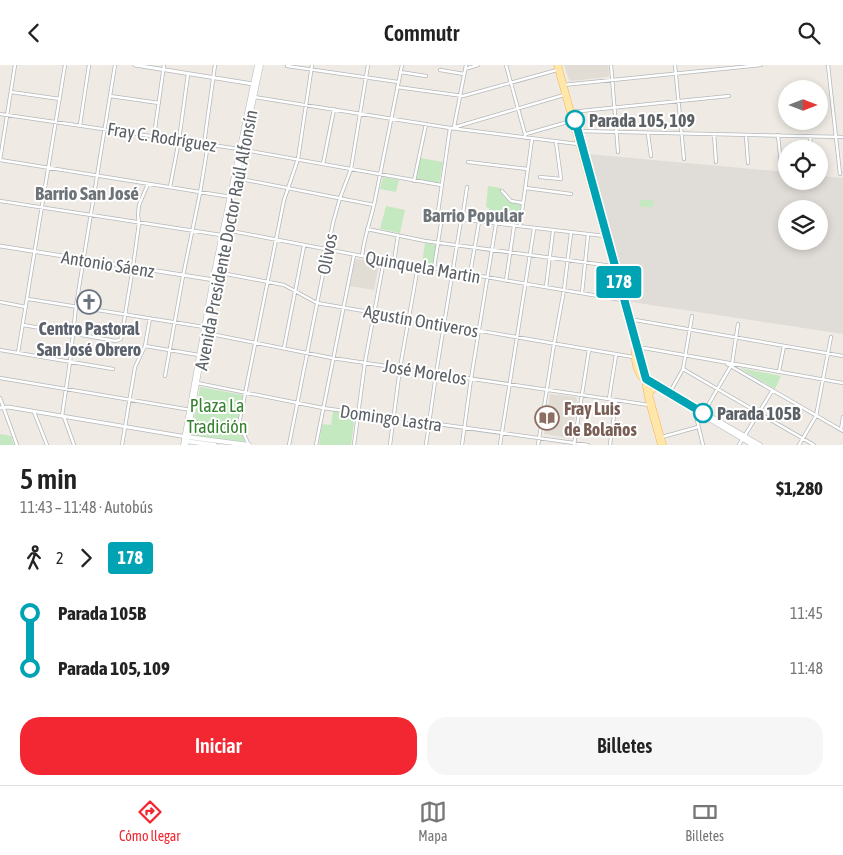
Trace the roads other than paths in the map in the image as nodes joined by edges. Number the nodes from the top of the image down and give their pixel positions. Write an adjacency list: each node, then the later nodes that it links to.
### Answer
1 (15, 65): 38 (street)
2 (65, 65): 44 (street)
3 (89, 65): 58 (street)
4 (115, 65): 40 (street)
5 (135, 65): 20 (street)
6 (214, 65): 30 (street)
7 (257, 65): 35 (main road, Avenida Presidente Doctor Raúl Alfonsín)
8 (261, 65): 35 (main road, Avenida Presidente Doctor Raúl Alfonsín)
9 (312, 65): 23 (street)
10 (368, 65): 31 (street, Olivos)
11 (402, 65): 25 (street)
12 (478, 65): 21 (street)
13 (506, 65): 34 (street)
14 (611, 65): 32 (street)
15 (675, 65): 28 (street)
16 (761, 65): 19 (street)
17 (828, 65): 73 (street)
18 (287, 66): 23 (street)
19 (739, 66): 28 (street)
20 (164, 67): 26 (street); 46 (street)
21 (466, 67): 27 (street)
22 (558, 67): 34 (street); 36 (main road)
23 (312, 69): 31 (street); 47 (street)
24 (440, 70): 27 (street)
25 (400, 72): 29 (street); 33 (street)
26 (188, 74): 30 (street); 77 (street)
27 (464, 74): 41 (street)
28 (676, 74): 32 (street); 45 (street)
29 (426, 76)
30 (213, 77): 35 (street); 81 (street)
31 (366, 77): 33 (street); 53 (street, Olivos)
32 (612, 80): 36 (street); 48 (street)
33 (398, 82): 37 (street)
34 (511, 83): 41 (street); 50 (street)
35 (255, 84): 43 (main road, Avenida Presidente Doctor Raúl Alfonsín)
36 (564, 85): 39 (main road)
37 (397, 87): 41 (street); 55 (street)
38 (11, 92): 44 (street); 54 (street)
39 (566, 95): 50 (street); 51 (main road)
40 (110, 96): 46 (street); 62 (street)
41 (462, 96): 60 (street)
42 (729, 96): 45 (street)
43 (252, 97): 47 (street); 84 (main road, Avenida Presidente Doctor Raúl Alfonsín)
44 (60, 99): 57 (street)
45 (678, 101): 48 (street); 67 (street)
46 (159, 103): 72 (street)
47 (306, 105): 49 (street); 87 (street)
48 (614, 108): 51 (street); 64 (street)
49 (334, 109): 53 (street); 93 (street)
50 (518, 109): 60 (street); 65 (street)
51 (571, 112): 56 (main road)
52 (0, 114): 54 (street, Fray C. Rodríguez)
53 (360, 114): 55 (street); 95 (street, Olivos)
54 (8, 115): 57 (street, Fray C. Rodríguez); 89 (street)
55 (392, 119): 59 (street); 99 (street)
56 (573, 120): 63 (main road); 65 (street)
57 (56, 122): 58 (street, Fray C. Rodríguez); 94 (street)
58 (80, 125): 62 (street, Fray C. Rodríguez)
59 (426, 125): 61 (street); 102 (street)
60 (454, 127): 61 (street)
61 (450, 128): 75 (street); 104 (street)
62 (105, 129): 72 (street, Fray C. Rodríguez); 98 (street)
63 (577, 131): 64 (street); 83 (main road)
64 (617, 133): 66 (street); 85 (street)
65 (525, 134): 75 (street)
66 (648, 134): 67 (street); 86 (street)
67 (682, 134): 68 (street); 88 (street)
68 (714, 134): 69 (street); 91 (street)
69 (746, 135): 70 (street); 92 (street)
70 (778, 135): 71 (street); 78 (street)
71 (810, 136): 73 (street); 79 (street)
72 (154, 137): 77 (street, Fray C. Rodríguez)
73 (836, 137): 74 (street); 97 (street)
74 (843, 137)
75 (525, 138): 76 (street)
76 (532, 139): 80 (street); 96 (street)
77 (179, 140): 81 (street, Fray C. Rodríguez); 105 (street)
78 (778, 140)
79 (810, 140)
80 (556, 142): 83 (street); 100 (street)
81 (204, 144): 82 (street, Fray C. Rodríguez)
82 (208, 144): 84 (street, Fray C. Rodríguez); 110 (street)
83 (580, 144): 134 (main road)
84 (241, 149): 87 (street, Fray C. Rodríguez); 101 (main road, Avenida Presidente Doctor Raúl Alfonsín); 112 (main road, Avenida Presidente Doctor Raúl Alfonsín)
85 (618, 152)
86 (651, 156)
87 (298, 159): 93 (street, Fray C. Rodríguez); 108 (street)
88 (684, 159)
89 (0, 160): 94 (street)
90 (468, 162): 96 (street)
91 (716, 162)
92 (748, 163)
93 (323, 164): 95 (street, Fray C. Rodríguez)
94 (49, 168): 98 (street); 117 (street)
95 (351, 169): 99 (street, Fray C. Rodríguez); 113 (street, Olivos)
96 (528, 169): 107 (street)
97 (840, 174)
98 (98, 175): 103 (street); 118 (street)
99 (380, 175): 102 (street, Fray C. Rodríguez); 116 (street)
100 (540, 177)
101 (236, 178): 108 (street); 112 (main road, Avenida Presidente Doctor Raúl Alfonsín)
102 (414, 181): 104 (street, Fray C. Rodríguez)
103 (148, 184): 105 (street); 122 (street)
104 (442, 185): 119 (street)
105 (170, 187): 110 (street)
106 (467, 187): 120 (street)
107 (526, 188): 111 (street); 115 (street)
108 (288, 189): 113 (street); 135 (street)
109 (502, 191): 115 (street)
110 (200, 193): 112 (street); 128 (street)
111 (571, 194)
112 (231, 197): 130 (main road, Avenida Presidente Doctor Raúl Alfonsín)
113 (340, 198): 116 (street); 141 (street, Olivos)
114 (0, 201): 117 (street, Quinquela Martin)
115 (524, 203): 125 (street)
116 (374, 205): 126 (street)
117 (42, 208): 118 (street, Quinquela Martin); 143 (street)
118 (91, 216): 122 (street, Quinquela Martin); 149 (street)
119 (442, 217): 120 (street); 136 (street)
120 (462, 220): 121 (street); 137 (street)
121 (479, 222): 123 (street); 140 (street)
122 (139, 223): 128 (street, Quinquela Martin); 156 (street)
123 (496, 224): 124 (street); 142 (street)
124 (514, 226): 125 (street); 144 (street)
125 (520, 227): 127 (street)
126 (367, 229): 132 (street); 147 (street)
127 (534, 229): 129 (street); 146 (street)
128 (193, 230): 130 (street, Quinquela Martin); 161 (street)
129 (553, 231): 131 (street); 148 (street)
130 (223, 233): 135 (street, Quinquela Martin); 159 (main road, Avenida Presidente Doctor Raúl Alfonsín)
131 (571, 233): 133 (street); 151 (street)
132 (398, 235): 136 (street); 152 (street)
133 (588, 235): 134 (street); 153 (street)
134 (605, 236): 155 (main road)
135 (277, 240): 139 (street, Quinquela Martin); 165 (street)
136 (439, 243): 137 (street); 157 (street)
137 (458, 245): 140 (street); 158 (street)
138 (0, 246): 143 (street, Antonio Sáenz)
139 (305, 246): 141 (street, Quinquela Martin); 169 (street)
140 (476, 247): 142 (street); 160 (street)
141 (328, 250): 145 (street, Quinquela Martin); 174 (street, Olivos)
142 (493, 250): 144 (street); 162 (street)
143 (35, 252): 149 (street, Antonio Sáenz); 171 (street)
144 (511, 252): 146 (street); 164 (street)
145 (354, 255): 147 (street, Quinquela Martin); 177 (street)
146 (530, 255): 148 (street); 166 (street)
147 (362, 256): 150 (street, Quinquela Martin)
148 (550, 257): 151 (street); 167 (street)
149 (84, 260): 156 (street, Antonio Sáenz); 175 (street)
150 (384, 260): 152 (street, Quinquela Martin); 178 (street)
151 (568, 260): 153 (street); 168 (street)
152 (394, 262): 154 (street, Quinquela Martin)
153 (585, 262): 155 (street); 170 (street)
154 (418, 266): 157 (street, Quinquela Martin); 182 (street)
155 (613, 266): 172 (main road)
156 (133, 267): 161 (street, Antonio Sáenz); 179 (street)
157 (434, 268): 158 (street, Quinquela Martin)
158 (453, 271): 160 (street, Quinquela Martin); 187 (street)
159 (215, 272): 163 (main road, Avenida Presidente Doctor Raúl Alfonsín); 165 (street, Agustín Ontiveros)
160 (470, 275): 162 (street, Quinquela Martin)
161 (183, 276): 163 (street, Antonio Sáenz); 184 (street)
162 (488, 278): 164 (street, Quinquela Martin); 190 (street)
163 (214, 280): 188 (main road, Avenida Presidente Doctor Raúl Alfonsín); 191 (main road, Avenida Presidente Doctor Raúl Alfonsín)
164 (506, 281): 166 (street, Quinquela Martin)
165 (268, 282): 169 (street, Agustín Ontiveros); 196 (street)
166 (526, 284): 167 (street, Quinquela Martin); 193 (street)
167 (546, 287): 168 (street, Quinquela Martin)
168 (564, 290): 170 (street, Quinquela Martin); 197 (street)
169 (295, 291): 174 (street, Agustín Ontiveros); 201 (street)
170 (582, 293): 172 (street, Quinquela Martin)
171 (28, 299): 175 (street); 176 (street)
172 (623, 300): 183 (main road); 200 (main road)
173 (0, 302): 176 (street)
174 (317, 303): 177 (street, Agustín Ontiveros); 206 (street, Olivos)
175 (76, 306): 179 (street); 192 (street)
176 (26, 307): 186 (street)
177 (343, 308): 178 (street, Agustín Ontiveros); 213 (street)
178 (374, 313): 182 (street, Agustín Ontiveros); 215 (street)
179 (125, 314): 181 (street); 192 (street)
180 (692, 316): 189 (street)
181 (150, 318): 184 (street); 198 (street)
182 (409, 319): 187 (street, Agustín Ontiveros); 218 (street)
183 (629, 319): 189 (street); 200 (main road)
184 (175, 322): 188 (street); 202 (street)
185 (738, 324): 194 (street)
186 (23, 325): 192 (street); 205 (street)
187 (444, 325): 190 (street, Agustín Ontiveros); 221 (street)
188 (204, 327): 191 (main road, Avenida Presidente Doctor Raúl Alfonsín)
189 (690, 329): 194 (street); 210 (street)
190 (479, 331): 193 (street, Agustín Ontiveros); 224 (street)
191 (204, 333): 196 (street, José Morelos); 208 (main road, Avenida Presidente Doctor Raúl Alfonsín); 227 (main road, Avenida Presidente Doctor Raúl Alfonsín)
192 (72, 334): 214 (street)
193 (516, 337): 197 (street, Agustín Ontiveros); 229 (street)
194 (736, 337): 199 (street); 216 (street)
195 (831, 337): 207 (street)
196 (256, 343): 201 (street, José Morelos); 235 (street)
197 (554, 344): 204 (street, Agustín Ontiveros); 233 (street)
198 (145, 346): 202 (street); 241 (street)
199 (784, 346): 207 (street); 220 (street)
200 (636, 347): 210 (street); 212 (main road); 226 (main road)
201 (284, 348): 206 (street, José Morelos)
202 (171, 349): 208 (street); 222 (street)
203 (0, 350): 205 (street)
204 (589, 350): 209 (street, Agustín Ontiveros); 237 (street)
205 (18, 353): 214 (street)
206 (307, 353): 213 (street, José Morelos); 243 (street, Olivos)
207 (828, 353): 211 (street); 225 (street)
208 (199, 355): 227 (main road, Avenida Presidente Doctor Raúl Alfonsín)
209 (616, 355): 212 (street, Agustín Ontiveros); 240 (street)
210 (685, 355): 216 (street); 219 (street)
211 (843, 356)
212 (633, 357): 226 (main road)
213 (332, 358): 215 (street, José Morelos); 246 (street)
214 (70, 362): 217 (street); 230 (street)
215 (365, 363): 218 (street, José Morelos); 249 (street)
216 (731, 365): 220 (street); 232 (street); 234 (street)
217 (113, 369)
218 (400, 369): 221 (street, José Morelos); 255 (street)
219 (683, 369): 232 (street); 236 (street)
220 (779, 372): 225 (street)
221 (436, 374): 224 (street, José Morelos); 256 (street)
222 (165, 377)
223 (0, 378): 230 (street)
224 (471, 379): 229 (street, José Morelos); 259 (street)
225 (824, 379): 228 (street); 253 (street)
226 (646, 381): 231 (main road); 236 (main road); 238 (main road); 244 (main road)
227 (196, 383): 235 (street, Domingo Lastra); 247 (main road, Avenida Presidente Doctor Raúl Alfonsín)
228 (843, 383)
229 (508, 384): 233 (street, José Morelos); 261 (street)
230 (66, 389): 241 (street); 252 (street)
231 (656, 389): 236 (main road); 238 (main road)
232 (718, 389): 250 (street); 251 (street)
233 (546, 390): 237 (street, José Morelos); 264 (street)
234 (772, 391): 251 (street); 253 (street)
235 (246, 392): 243 (street, Domingo Lastra); 274 (street)
236 (669, 394): 250 (main road)
237 (581, 395): 240 (street, José Morelos); 268 (street)
238 (650, 395): 262 (main road)
239 (0, 398): 245 (street)
240 (609, 399): 242 (street, José Morelos)
241 (129, 400): 247 (street); 257 (street)
242 (616, 401): 244 (street, José Morelos); 284 (street)
243 (297, 403): 246 (street, Domingo Lastra); 275 (street, Olivos)
244 (649, 405): 285 (main road)
245 (2, 408): 248 (street); 269 (street)
246 (323, 408): 249 (street, Domingo Lastra); 276 (street)
247 (191, 410): 266 (main road, Avenida Presidente Doctor Raúl Alfonsín)
248 (34, 412): 252 (street); 270 (street)
249 (358, 413): 255 (street, Domingo Lastra); 277 (street)
250 (700, 413): 258 (street); 263 (main road)
251 (758, 413): 263 (street); 265 (street)
252 (63, 416): 257 (street); 271 (street)
253 (816, 416): 260 (street); 265 (street)
254 (843, 417): 260 (street)
255 (393, 418): 256 (street, Domingo Lastra); 278 (street)
256 (429, 423): 259 (street, Domingo Lastra); 279 (street)
257 (125, 427): 266 (street); 272 (street)
258 (698, 427): 262 (street); 287 (street)
259 (464, 428): 261 (street, Domingo Lastra); 280 (street)
260 (842, 430)
261 (502, 433): 264 (street, Domingo Lastra); 281 (street)
262 (662, 437): 286 (main road)
263 (744, 437): 288 (street); 289 (main road); 290 (main road)
264 (539, 438): 268 (street, Domingo Lastra); 282 (street)
265 (803, 439): 291 (street); 292 (street)
266 (185, 441): 267 (main road); 273 (main road)
267 (236, 444): 274 (main road)
268 (574, 444): 283 (street, Domingo Lastra)
269 (17, 445)
270 (47, 445)
271 (74, 445)
272 (122, 445)
273 (215, 445)
274 (249, 445)
275 (289, 445)
276 (316, 445)
277 (354, 445)
278 (390, 445)
279 (426, 445)
280 (462, 445)
281 (500, 445)
282 (538, 445)
283 (588, 445)
284 (610, 445)
285 (660, 445)
286 (664, 445)
287 (703, 445)
288 (739, 445)
289 (753, 445)
290 (760, 445)
291 (799, 445)
292 (814, 445)

